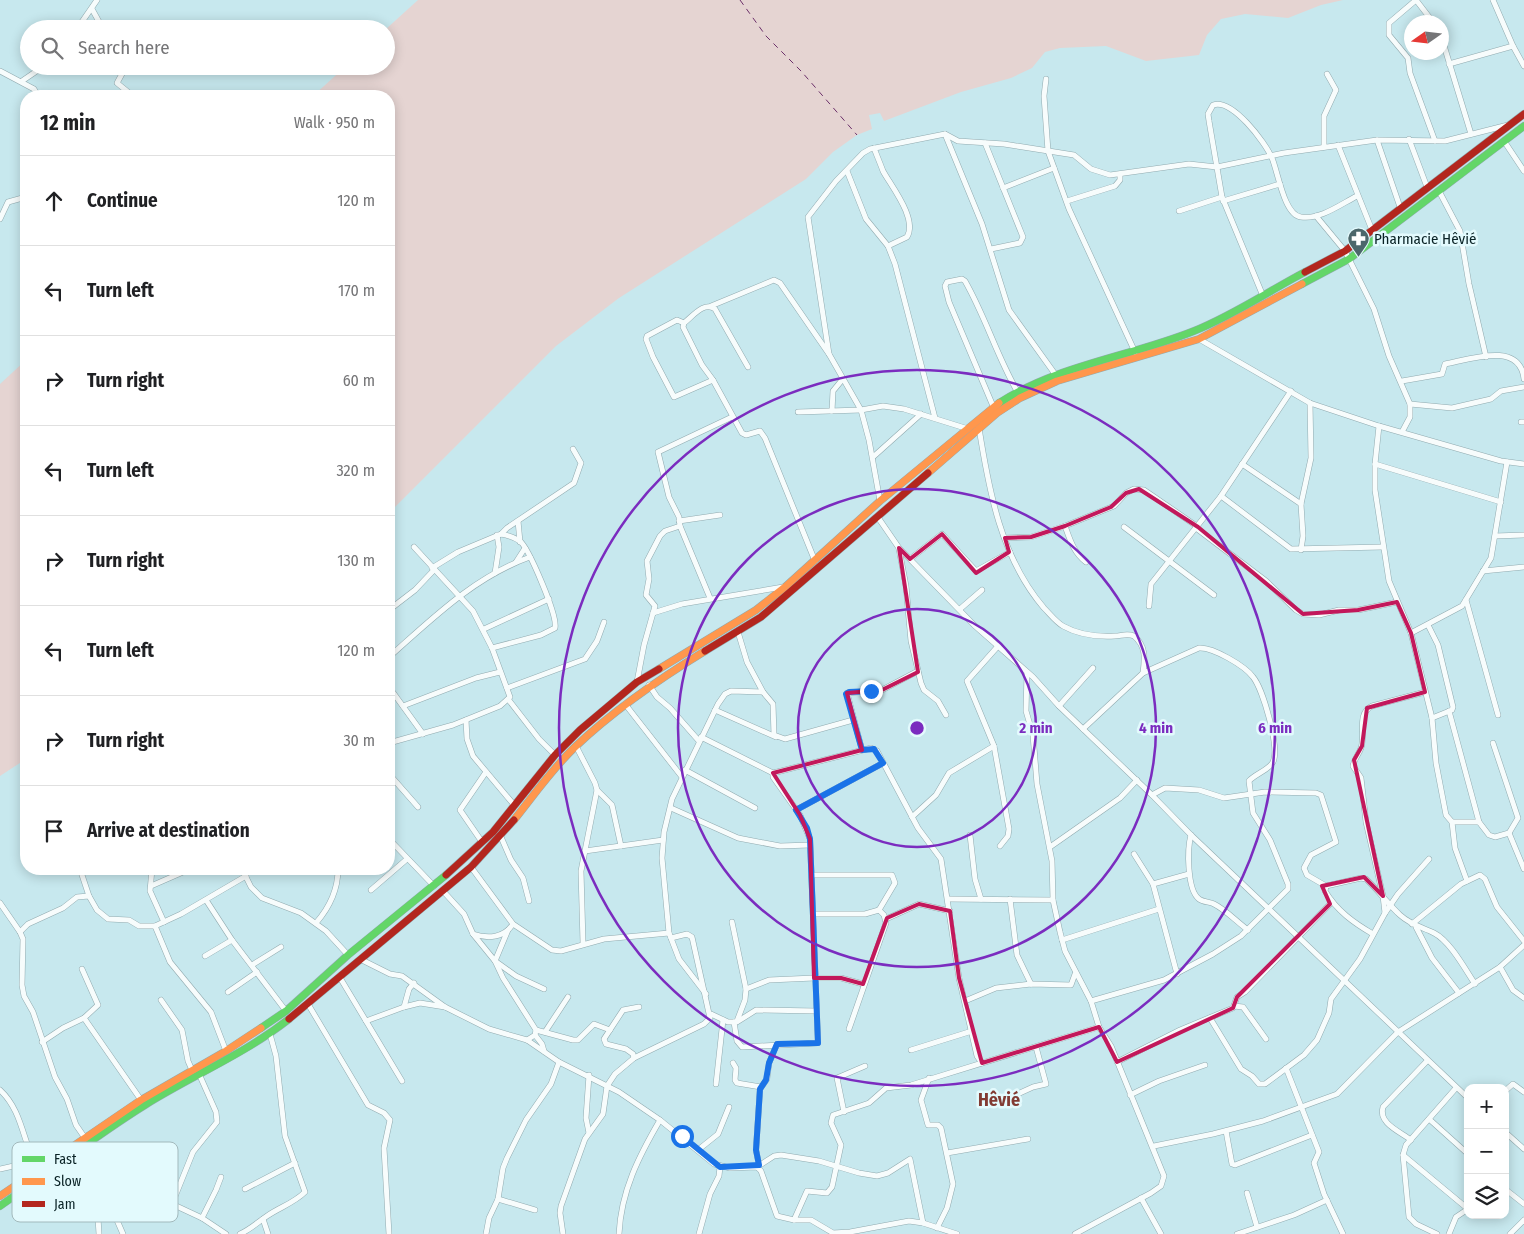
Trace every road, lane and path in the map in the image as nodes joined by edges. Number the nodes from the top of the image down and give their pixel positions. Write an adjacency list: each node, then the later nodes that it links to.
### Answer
1 (97, 0): 3 (street)
2 (1493, 0): 7 (street)
3 (92, 9): 5 (street); 6 (street)
4 (1428, 15): 8 (street)
5 (82, 20)
6 (98, 20)
7 (1513, 46): 11 (street); 12 (street)
8 (1404, 53)
9 (1408, 60): 29 (street)
10 (1448, 60): 11 (street)
11 (1449, 64): 25 (street)
12 (1524, 66)
13 (0, 70): 18 (street)
14 (1327, 74): 32 (street)
15 (31, 75): 18 (street)
16 (121, 75): 20 (street)
17 (1046, 79): 34 (street)
18 (22, 81): 19 (street)
19 (35, 90)
20 (126, 90)
21 (1524, 114): 22 (street)
22 (1508, 125): 25 (street); 44 (street)
23 (1524, 126): 28 (street)
24 (944, 134): 30 (street); 33 (street); 57 (street)
25 (1471, 134): 29 (street)
26 (1408, 139): 27 (street); 29 (street); 44 (street)
27 (1377, 140): 31 (street); 51 (street)
28 (1504, 141): 37 (street); 46 (street)
29 (1435, 142)
30 (985, 143): 34 (street); 45 (street)
31 (1338, 144): 32 (street); 47 (street)
32 (1324, 147): 35 (street)
33 (874, 148): 40 (street); 56 (street)
34 (1048, 151): 39 (street); 42 (street)
35 (1271, 156): 38 (street); 38 (street); 43 (street)
36 (1524, 158): 37 (street)
37 (1517, 162): 41 (street)
38 (1217, 167): 42 (street); 49 (street)
39 (1054, 168): 45 (street); 50 (street)
40 (847, 171): 56 (street); 65 (street)
41 (1524, 171)
42 (1120, 174): 50 (street)
43 (1280, 184): 49 (street); 53 (street)
44 (1428, 187): 51 (street)
45 (1003, 188): 57 (street)
46 (1438, 191): 59 (street); 66 (street)
47 (1357, 196): 53 (street); 55 (street)
48 (20, 199): 54 (street)
49 (1223, 199): 52 (street); 60 (street)
50 (1067, 201): 64 (street)
51 (1400, 207): 55 (street)
52 (1180, 211)
53 (1316, 216): 58 (street)
54 (0, 219)
55 (1372, 230): 58 (street)
56 (888, 246): 84 (street)
57 (991, 249): 68 (street)
58 (1345, 251): 59 (street); 60 (street)
59 (1349, 258): 63 (street); 72 (street)
60 (1263, 296): 64 (street)
61 (711, 306): 62 (street); 65 (street); 67 (street)
62 (684, 323): 70 (street); 70 (street)
63 (1199, 339): 75 (street); 87 (street)
64 (1135, 352): 68 (street)
65 (829, 354): 71 (street)
66 (1486, 357): 69 (street); 72 (street)
67 (748, 367)
68 (1056, 374): 74 (street)
69 (1524, 379)
70 (713, 380): 83 (street)
71 (842, 380): 79 (street); 80 (street)
72 (1402, 381): 77 (street)
73 (1524, 387): 77 (street)
74 (1017, 391): 78 (street); 78 (street)
75 (1291, 391): 76 (street); 92 (street)
76 (1310, 403): 85 (street); 98 (street)
77 (1410, 404): 88 (street)
78 (993, 406): 86 (street)
79 (860, 410): 80 (street); 82 (street); 90 (street)
80 (832, 411): 81 (street)
81 (798, 412)
82 (921, 414): 84 (street); 90 (street)
83 (732, 416): 102 (street); 120 (street)
84 (935, 418): 86 (street)
85 (1379, 426): 88 (street); 93 (street)
86 (965, 428): 96 (street)
87 (978, 428): 100 (street); 109 (street)
88 (1402, 432): 91 (street)
89 (573, 449): 101 (street)
90 (873, 456): 96 (street)
91 (1507, 462): 94 (street); 97 (street)
92 (1242, 464): 95 (street); 98 (street)
93 (1375, 464): 97 (street); 111 (street)
94 (1524, 464)
95 (1221, 496): 105 (street); 115 (street)
96 (880, 501): 120 (street)
97 (1501, 502): 108 (street)
98 (1301, 504): 115 (street)
99 (720, 515): 102 (street)
100 (877, 516): 114 (street); 142 (street)
101 (518, 521): 106 (street); 110 (street)
102 (680, 524): 131 (street); 138 (street)
103 (1064, 526): 105 (street); 109 (street); 122 (street)
104 (1124, 527): 119 (street)
105 (1197, 528): 119 (street); 134 (street)
106 (499, 535): 110 (street); 124 (street); 126 (street)
107 (1524, 535): 108 (street)
108 (1495, 536): 125 (street)
109 (1005, 538): 116 (street)
110 (520, 542): 113 (street)
111 (1383, 546): 115 (street); 134 (street)
112 (414, 548): 124 (street)
113 (525, 548): 117 (street); 121 (street)
114 (899, 548): 118 (street); 148 (street)
115 (1301, 550)
116 (1010, 552): 118 (street); 151 (street)
117 (530, 557): 121 (street); 132 (street)
118 (910, 559): 137 (street)
119 (1170, 560): 129 (street); 136 (street)
120 (815, 561): 127 (street)
121 (516, 562): 126 (street)
122 (1086, 562)
123 (1524, 567): 125 (street)
124 (433, 569): 130 (street); 135 (street)
125 (1483, 572): 133 (street)
126 (495, 573): 130 (street)
127 (785, 587): 131 (street); 152 (street)
128 (982, 590): 137 (street)
129 (1214, 595)
130 (459, 596): 141 (street); 146 (street)
131 (710, 598): 138 (street)
132 (548, 599): 141 (street); 145 (street)
133 (1466, 600): 140 (street); 165 (street)
134 (1397, 602): 143 (street)
135 (395, 604)
136 (1149, 606)
137 (960, 609): 144 (street)
138 (653, 613): 152 (street)
139 (604, 622): 154 (street)
140 (1428, 625): 143 (street); 163 (street)
141 (484, 630): 145 (street)
142 (738, 632): 153 (street); 155 (street)
143 (1411, 633): 156 (street)
144 (998, 646): 150 (street); 176 (street)
145 (492, 648): 149 (street)
146 (395, 652)
147 (1093, 668): 161 (street)
148 (918, 671): 164 (street); 168 (street)
149 (500, 672): 154 (street); 160 (street)
150 (1027, 673): 161 (street); 207 (street)
151 (1143, 674): 169 (street); 188 (street)
152 (637, 682): 178 (street)
153 (649, 685): 159 (street); 172 (street)
154 (507, 688): 158 (street)
155 (763, 692): 162 (street); 171 (street)
156 (1425, 692): 166 (street); 231 (street)
157 (395, 695): 160 (street)
158 (508, 700): 167 (street); 178 (street)
159 (625, 704): 175 (street); 183 (street)
160 (403, 706): 170 (street)
161 (1059, 706): 169 (street)
162 (715, 710): 171 (street); 172 (street)
163 (1449, 711): 166 (street); 196 (street)
164 (946, 715)
165 (1498, 715)
166 (1432, 718): 195 (street)
167 (466, 720): 170 (street); 181 (street)
168 (853, 720): 171 (street); 177 (street)
169 (1083, 729): 184 (street)
170 (423, 734): 173 (street)
171 (777, 737)
172 (700, 740): 180 (street); 182 (street)
173 (395, 741)
174 (1493, 743): 197 (street)
175 (576, 746): 186 (street); 200 (street)
176 (994, 746): 194 (street); 206 (street)
177 (862, 750): 179 (street); 182 (street)
178 (555, 755): 189 (street)
179 (883, 763): 193 (street); 194 (street)
180 (685, 770): 183 (street); 192 (street)
181 (486, 772): 189 (street); 202 (street)
182 (773, 774): 193 (street)
183 (682, 777): 191 (street)
184 (1137, 780): 187 (street); 207 (street)
185 (395, 781): 190 (street)
186 (597, 790): 205 (street); 208 (street)
187 (1152, 795): 188 (street); 199 (street)
188 (1250, 796): 227 (street); 242 (street)
189 (515, 806): 202 (street)
190 (418, 807)
191 (671, 808): 201 (street); 204 (street)
192 (755, 808)
193 (796, 810): 204 (street)
194 (912, 817): 232 (street)
195 (1452, 822): 196 (street); 223 (street)
196 (1479, 822): 197 (street)
197 (1509, 833): 213 (street)
198 (970, 835): 233 (street)
199 (1191, 835): 215 (street); 242 (street)
200 (501, 837): 212 (street); 238 (street)
201 (663, 840): 205 (street); 259 (street)
202 (482, 842): 226 (street)
203 (395, 845): 210 (street)
204 (810, 845): 221 (street)
205 (621, 846): 208 (street)
206 (1000, 846)
207 (1050, 846): 236 (street)
208 (585, 851): 264 (street)
209 (1134, 854): 224 (street)
210 (408, 859): 214 (street); 226 (street)
211 (1428, 859): 240 (street)
212 (471, 867): 229 (street); 251 (street)
213 (1524, 869)
214 (395, 870)
215 (1190, 874): 224 (street); 255 (street)
216 (82, 875): 230 (street)
217 (152, 875): 225 (street)
218 (176, 875): 225 (street)
219 (337, 875): 250 (street)
220 (389, 875): 228 (street)
221 (812, 875): 243 (street); 246 (street)
222 (246, 876): 235 (street); 250 (street)
223 (1467, 881): 252 (street); 263 (street)
224 (1153, 884): 241 (street)
225 (151, 886): 248 (street)
226 (434, 886): 267 (street)
227 (1326, 886): 231 (street); 237 (street)
228 (371, 890)
229 (443, 891): 257 (street); 269 (street)
230 (88, 896): 253 (street); 256 (street)
231 (1383, 896): 240 (street); 245 (street)
232 (948, 899): 233 (street); 244 (street)
233 (981, 899): 234 (street)
234 (1010, 899): 236 (street); 284 (street)
235 (206, 900): 248 (street); 261 (street)
236 (1053, 900): 262 (street)
237 (1330, 900): 258 (street); 260 (street)
238 (529, 901)
239 (0, 903): 256 (street)
240 (1391, 905): 245 (street); 252 (street)
241 (1159, 909): 262 (street); 278 (street)
242 (1269, 909): 255 (street); 260 (street)
243 (879, 910): 246 (street); 247 (street)
244 (950, 911): 247 (street); 294 (street)
245 (1385, 913): 258 (street)
246 (814, 914): 280 (street)
247 (886, 919): 283 (street)
248 (164, 922): 253 (street)
249 (732, 922): 287 (street)
250 (316, 923): 267 (street)
251 (513, 924): 254 (street); 264 (street)
252 (1414, 925): 285 (street); 289 (street)
253 (155, 926): 323 (street)
254 (508, 930): 257 (street); 270 (street)
255 (1248, 930): 278 (street)
256 (20, 932): 319 (street)
257 (472, 934): 270 (street)
258 (1373, 934): 282 (street)
259 (670, 936): 264 (street); 290 (street); 290 (street)
260 (1299, 938): 282 (street); 297 (street)
261 (232, 940): 268 (street); 271 (street)
262 (1062, 940): 277 (street)
263 (1524, 941)
264 (583, 943)
265 (1524, 945): 272 (street)
266 (281, 947): 271 (street)
267 (348, 955): 301 (street)
268 (205, 956)
269 (360, 959): 279 (street); 281 (street)
270 (495, 961): 274 (street); 276 (street)
271 (252, 965): 275 (street)
272 (1500, 967): 285 (street); 292 (street)
273 (82, 969): 304 (street)
274 (507, 969): 276 (street); 286 (street)
275 (258, 972): 288 (street); 301 (street)
276 (502, 974): 313 (street)
277 (1075, 974): 284 (street); 295 (street)
278 (1177, 974): 295 (street)
279 (339, 976): 296 (street); 307 (street)
280 (814, 978): 283 (street); 287 (street); 302 (street)
281 (414, 982): 298 (street); 299 (street)
282 (1344, 982): 315 (street); 333 (street)
283 (863, 984): 310 (street)
284 (1031, 984): 294 (street)
285 (1475, 984): 289 (street)
286 (544, 989)
287 (746, 990): 308 (street)
288 (228, 992)
289 (1459, 993): 315 (street)
290 (706, 994): 303 (street)
291 (568, 997): 314 (street)
292 (1524, 998)
293 (161, 1000): 334 (street)
294 (965, 1001): 312 (street)
295 (1091, 1001): 309 (street)
296 (308, 1004): 316 (street); 404 (street)
297 (1234, 1006): 305 (street); 317 (street)
298 (404, 1007): 299 (street); 307 (street)
299 (445, 1007): 318 (street)
300 (639, 1007): 311 (street)
301 (286, 1011): 323 (street)
302 (816, 1011): 308 (street); 320 (street)
303 (711, 1014): 306 (street); 325 (street)
304 (84, 1018): 319 (street); 349 (street)
305 (1210, 1018): 328 (street); 333 (street)
306 (723, 1020): 308 (street); 339 (street)
307 (366, 1021): 338 (street)
308 (735, 1022): 320 (street)
309 (1099, 1027): 321 (street); 328 (street)
310 (848, 1029)
311 (610, 1030): 314 (street); 325 (street)
312 (972, 1031): 322 (street); 330 (street)
313 (535, 1032): 314 (street); 318 (street); 324 (street)
314 (545, 1032)
315 (1398, 1032): 326 (street); 350 (street)
316 (270, 1034): 336 (street); 369 (street)
317 (1266, 1038)
318 (527, 1040): 324 (street)
319 (42, 1042): 361 (street)
320 (777, 1044): 341 (street)
321 (1036, 1047): 330 (street); 348 (street)
322 (911, 1050)
323 (226, 1051): 334 (street)
324 (544, 1051): 327 (street)
325 (634, 1058): 340 (street)
326 (1427, 1061): 342 (street); 360 (street)
327 (559, 1062): 335 (street); 382 (street)
328 (1117, 1062): 346 (street)
329 (733, 1063): 341 (street)
330 (982, 1063): 337 (street)
331 (1205, 1065): 346 (street)
332 (865, 1066): 352 (street)
333 (1286, 1068): 350 (street)
334 (192, 1070): 349 (street)
335 (589, 1075): 340 (street); 356 (street)
336 (200, 1076): 361 (street); 374 (street)
337 (929, 1078): 352 (street); 367 (street)
338 (402, 1081)
339 (716, 1084)
340 (608, 1086): 354 (street); 356 (street)
341 (761, 1086): 371 (street)
342 (1456, 1088): 347 (street); 353 (street)
343 (1509, 1088): 345 (street)
344 (0, 1090): 362 (street)
345 (1524, 1092)
346 (1130, 1095): 363 (street)
347 (1464, 1095)
348 (1009, 1098)
349 (141, 1100): 361 (street)
350 (1301, 1106): 355 (street); 357 (street)
351 (729, 1107): 365 (street)
352 (844, 1112): 370 (street)
353 (1429, 1119): 360 (street); 366 (street)
354 (660, 1120): 365 (street); 407 (street)
355 (1226, 1131): 357 (street); 363 (street)
356 (589, 1133): 406 (street)
357 (1312, 1136): 383 (street)
358 (1509, 1136): 364 (street)
359 (1028, 1139): 367 (street)
360 (1411, 1140): 368 (street)
361 (86, 1141)
362 (25, 1142)
363 (1154, 1146): 381 (street)
364 (1524, 1149)
365 (698, 1150): 372 (street)
366 (1464, 1150)
367 (947, 1153): 397 (street)
368 (1403, 1155): 386 (street); 414 (street)
369 (295, 1163): 376 (street); 391 (street)
370 (836, 1165): 371 (street); 392 (street); 395 (street)
371 (758, 1166): 372 (street); 392 (street)
372 (720, 1167): 408 (street)
373 (221, 1177): 390 (street)
374 (178, 1187)
375 (12, 1188): 379 (street)
376 (245, 1189)
377 (1509, 1192): 384 (street)
378 (1247, 1193): 396 (street)
379 (0, 1196)
380 (12, 1198): 385 (street)
381 (1140, 1198): 410 (street); 411 (street)
382 (498, 1199): 388 (street); 405 (street)
383 (1327, 1200): 396 (street); 413 (street)
384 (1524, 1204)
385 (0, 1206)
386 (1464, 1206)
387 (178, 1207): 390 (street)
388 (535, 1210)
389 (1464, 1212): 415 (street)
390 (202, 1218): 401 (street)
391 (262, 1219): 402 (street); 403 (street)
392 (794, 1220): 399 (street)
393 (1524, 1220): 416 (street)
394 (117, 1222): 400 (street)
395 (923, 1223): 397 (street); 399 (street)
396 (1257, 1227): 398 (street)
397 (937, 1228): 409 (street)
398 (1251, 1232): 412 (street)
399 (851, 1233)
400 (123, 1234)
401 (226, 1234)
402 (240, 1234)
403 (268, 1234)
404 (390, 1234)
405 (486, 1234)
406 (563, 1234)
407 (619, 1234)
408 (699, 1234)
409 (957, 1234)
410 (1075, 1234)
411 (1160, 1234)
412 (1237, 1234)
413 (1343, 1234)
414 (1437, 1234)
415 (1450, 1234)
416 (1510, 1234)

